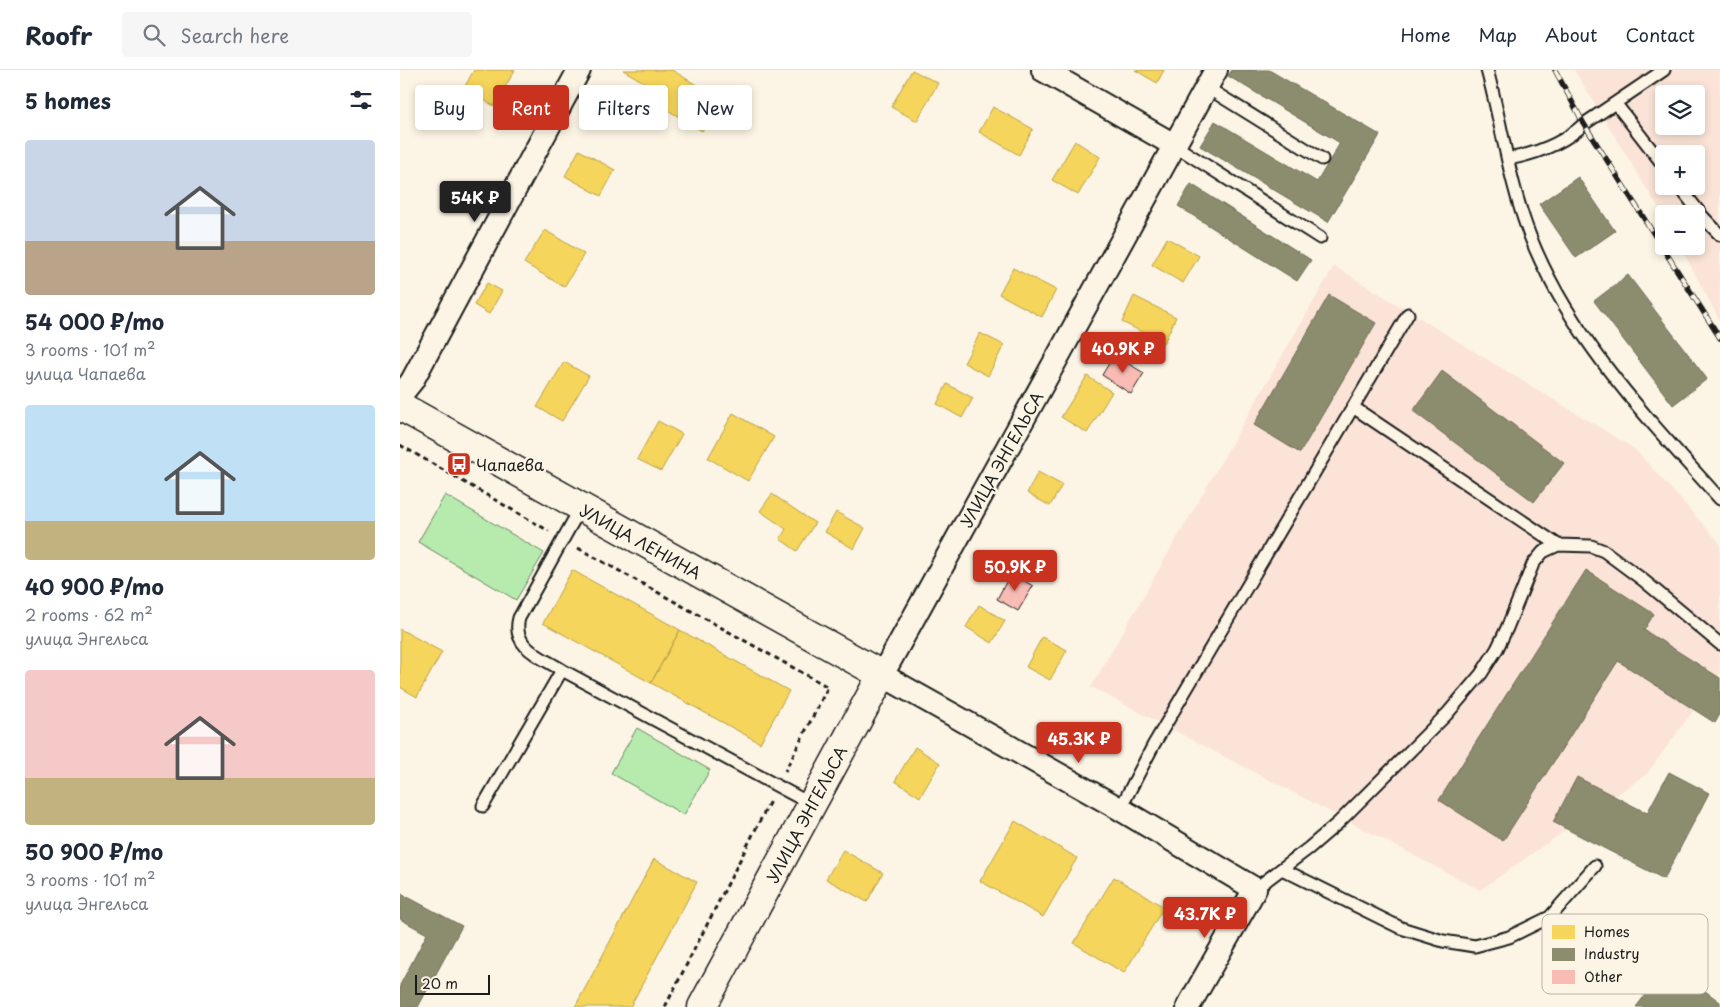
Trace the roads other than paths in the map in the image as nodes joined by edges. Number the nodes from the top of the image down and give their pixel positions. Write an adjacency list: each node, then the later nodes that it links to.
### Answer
1 (579, 70): 15 (street)
2 (1043, 70): 7 (street)
3 (1488, 70): 10 (lane)
4 (1664, 70): 6 (lane)
5 (1211, 79): 7 (street, УЛИЦА ЭНГЕЛЬСА); 9 (lane)
6 (1616, 104): 8 (lane); 10 (lane)
7 (1174, 145): 13 (lane); 23 (street, УЛИЦА ЭНГЕЛЬСА)
8 (1655, 154)
9 (1322, 159)
10 (1508, 159): 18 (lane)
11 (1687, 195): 12 (lane)
12 (1720, 235)
13 (1320, 238)
14 (1408, 314): 17 (lane)
15 (400, 396)
16 (400, 406): 19 (main road, УЛИЦА ЛЕНИНА)
17 (1353, 408): 20 (lane); 26 (lane)
18 (1720, 499)
19 (581, 507): 22 (lane); 23 (main road, УЛИЦА ЛЕНИНА)
20 (1558, 544): 21 (lane); 28 (lane)
21 (1720, 644)
22 (562, 670): 24 (lane); 25 (lane)
23 (882, 675): 24 (main road, УЛИЦА ЭНГЕЛЬСА); 26 (street)
24 (811, 804): 32 (main road, УЛИЦА ЭНГЕЛЬСА)
25 (483, 806)
26 (1120, 809): 29 (street)
27 (1595, 866): 30 (lane)
28 (1282, 869): 29 (lane); 31 (lane)
29 (1255, 889): 33 (street)
30 (1553, 914)
31 (1542, 921)
32 (702, 1007)
33 (1188, 1007)

